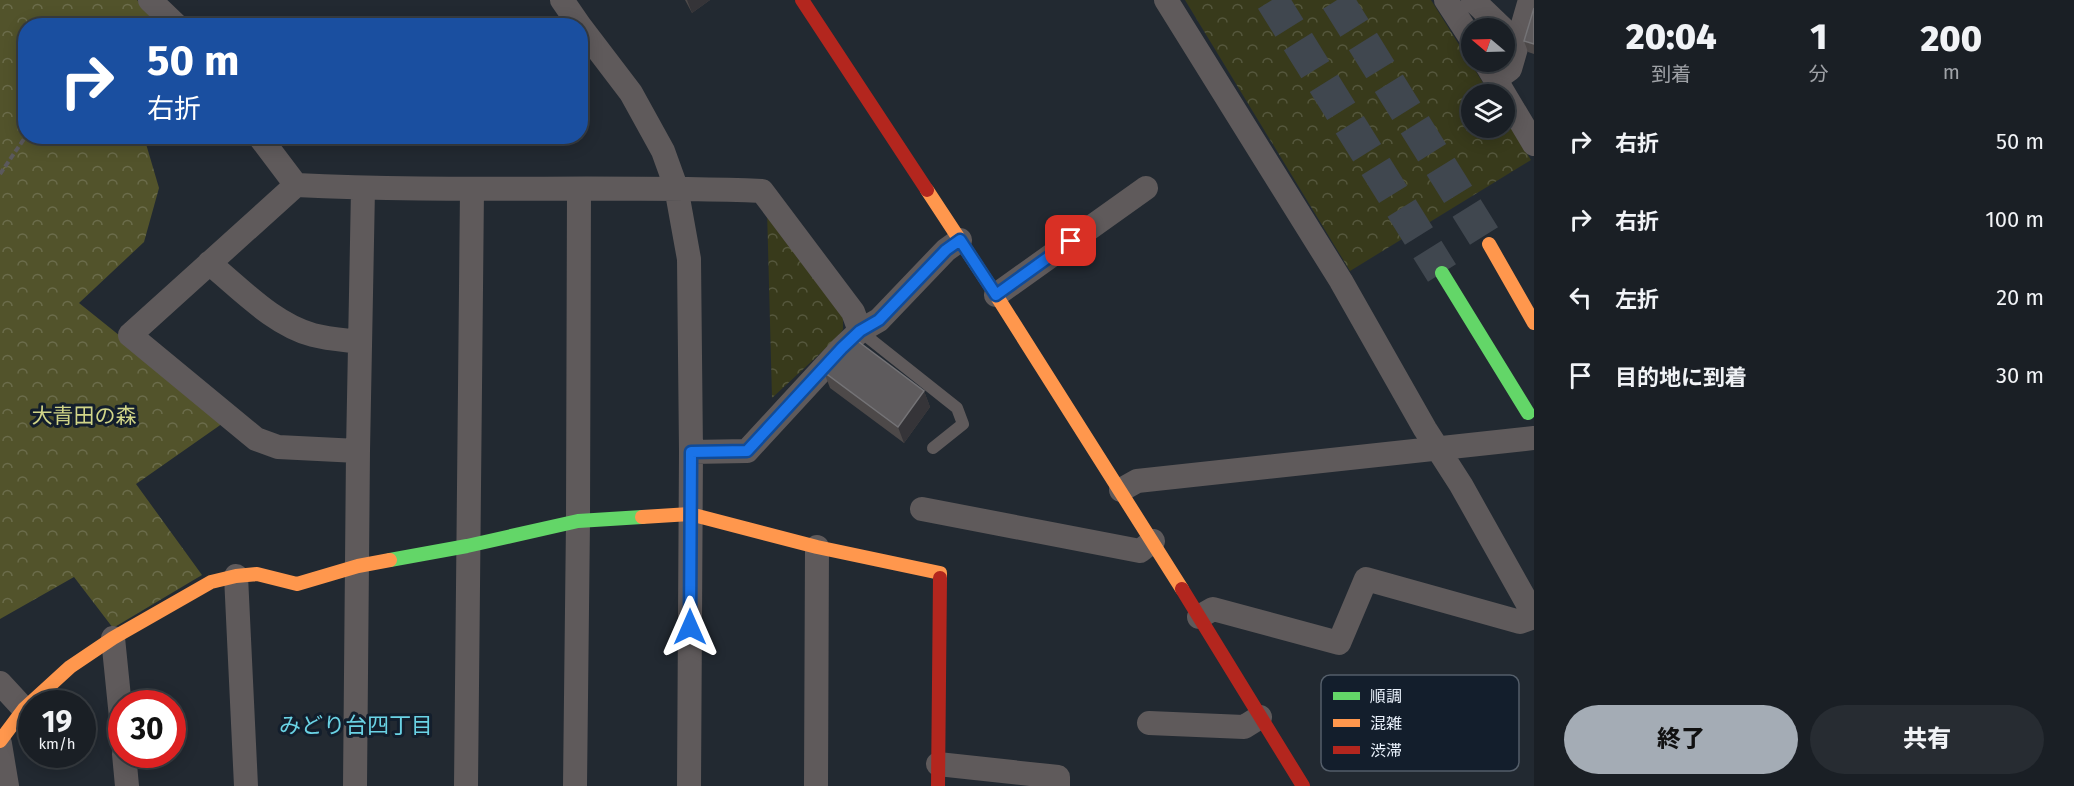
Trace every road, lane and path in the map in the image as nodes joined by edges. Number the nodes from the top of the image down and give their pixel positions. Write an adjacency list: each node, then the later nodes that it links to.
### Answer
1 (150, 0): 8 (street)
2 (562, 0): 9 (street)
3 (1166, 0): 36 (street)
4 (1446, 0): 11 (street)
5 (1473, 0): 10 (street)
6 (1530, 0): 12 (street)
7 (803, 1): 25 (main road)
8 (169, 18)
9 (574, 18)
10 (1491, 18)
11 (1461, 23)
12 (1515, 24)
13 (588, 53): 20 (street)
14 (1491, 72): 17 (street)
15 (21, 144): 18 (path)
16 (265, 144): 19 (street)
17 (1534, 144)
18 (0, 174)
19 (296, 186): 22 (street); 27 (street)
20 (676, 188): 24 (street); 31 (street); 38 (street)
21 (1146, 188): 29 (street)
22 (363, 189): 23 (street); 32 (street)
23 (472, 189): 24 (street); 44 (street)
24 (579, 190): 42 (street)
25 (960, 240): 29 (main road); 31 (street)
26 (1489, 244): 30 (main road)
27 (209, 263): 32 (street); 37 (street)
28 (1442, 273): 33 (main road)
29 (996, 295): 39 (main road)
30 (1534, 323)
31 (860, 331): 35 (lane); 38 (street)
32 (360, 342): 37 (street)
33 (1528, 413)
34 (1534, 438): 36 (street)
35 (933, 448)
36 (1437, 448): 39 (street); 48 (street)
37 (358, 451): 46 (street)
38 (691, 452): 41 (street)
39 (1121, 490): 43 (main road)
40 (922, 509): 43 (street)
41 (690, 514): 42 (main road); 45 (main road); 67 (street)
42 (578, 521): 44 (main road); 66 (street)
43 (1153, 541): 49 (main road)
44 (467, 546): 46 (main road); 65 (street)
45 (817, 547): 60 (main road); 68 (street)
46 (358, 566): 47 (main road); 64 (street)
47 (236, 576): 50 (main road); 63 (street)
48 (1534, 616): 49 (street)
49 (1199, 617): 55 (main road)
50 (113, 638): 52 (main road); 53 (street)
51 (0, 682): 54 (street)
52 (45, 690)
53 (118, 690)
54 (18, 702)
55 (1260, 717): 57 (street); 70 (main road)
56 (18, 718): 58 (main road)
57 (1149, 723)
58 (0, 743): 61 (street)
59 (125, 768): 62 (street)
60 (938, 775): 69 (street)
61 (7, 786)
62 (127, 786)
63 (246, 786)
64 (355, 786)
65 (466, 786)
66 (574, 786)
67 (689, 786)
68 (816, 786)
69 (1058, 786)
70 (1303, 786)

